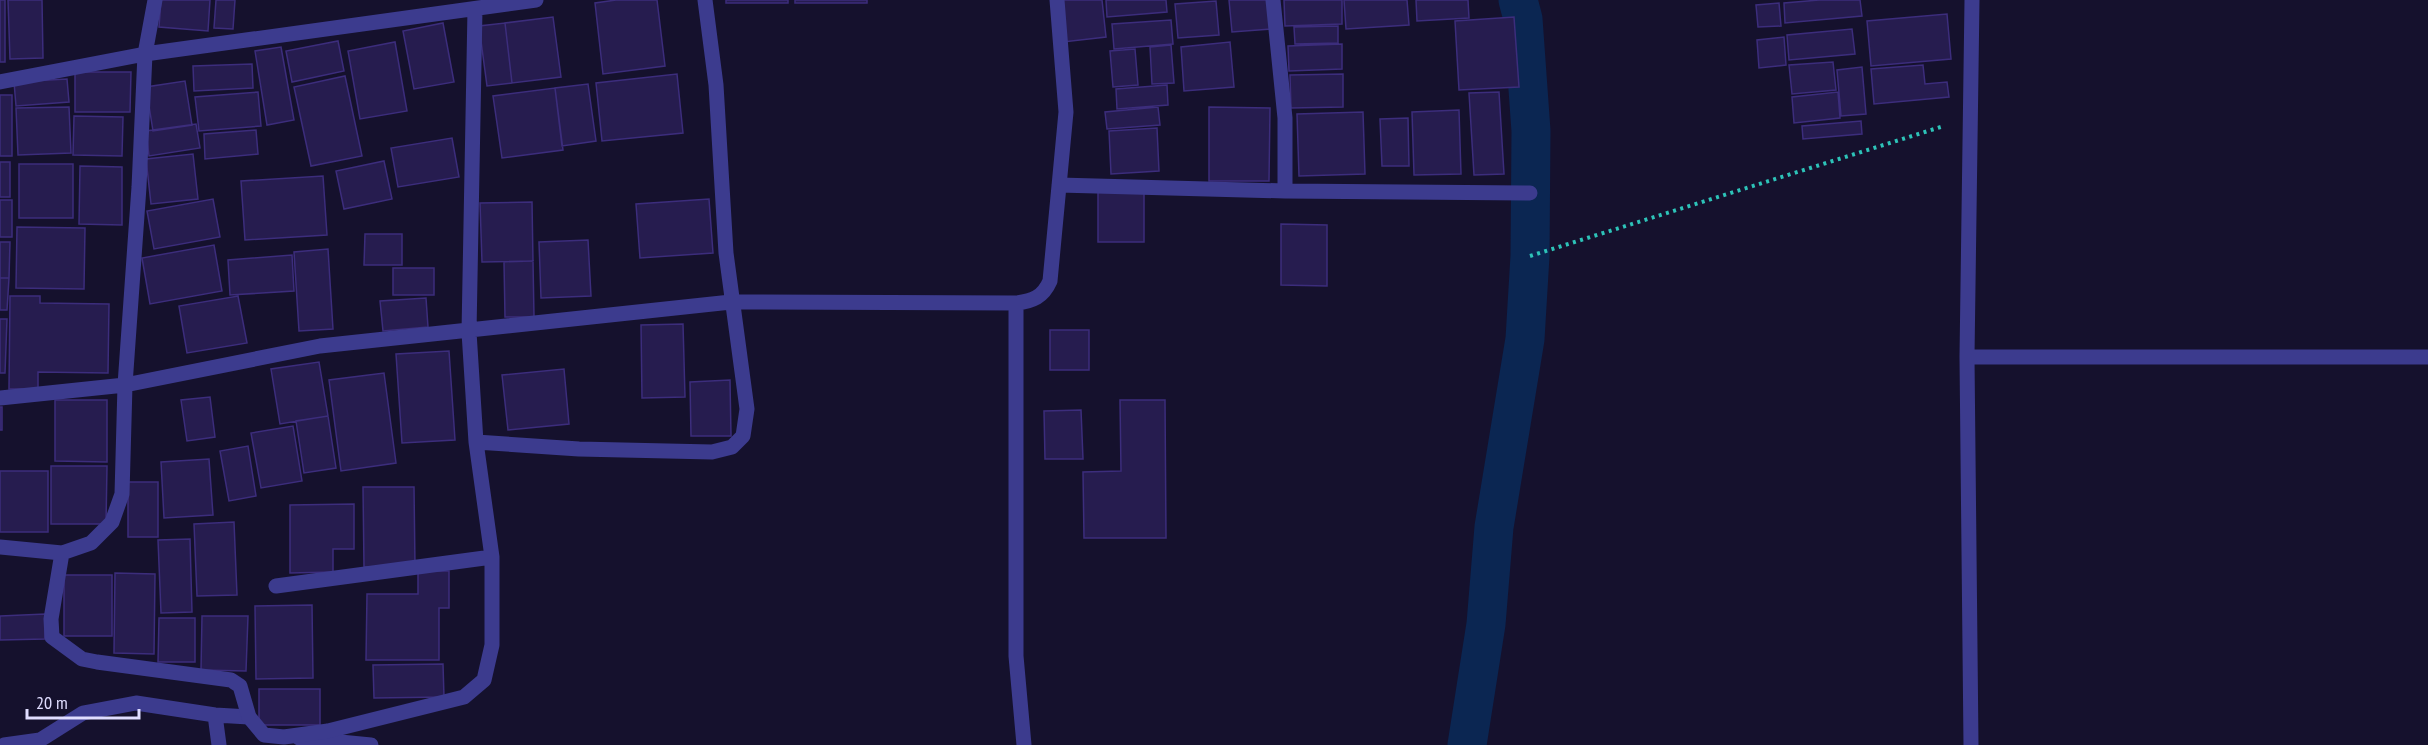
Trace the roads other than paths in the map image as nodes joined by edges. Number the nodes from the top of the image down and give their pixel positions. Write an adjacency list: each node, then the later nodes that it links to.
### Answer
1 (155, 0): 8 (street)
2 (536, 0): 7 (street)
3 (705, 0): 13 (street)
4 (1057, 0): 10 (street)
5 (1273, 0): 11 (street)
6 (1972, 0): 16 (street)
7 (483, 5): 8 (street); 15 (street)
8 (145, 54): 9 (street); 18 (street)
9 (0, 82)
10 (1059, 185): 11 (street); 14 (street)
11 (1285, 190): 12 (street)
12 (1530, 193)
13 (731, 302): 14 (street); 15 (street); 20 (street)
14 (1016, 303): 31 (street)
15 (469, 332): 18 (street); 20 (street)
16 (1967, 357): 17 (street); 32 (street)
17 (2428, 357)
18 (125, 385): 19 (street); 22 (street)
19 (0, 398)
20 (476, 442): 23 (street)
21 (0, 547): 22 (street)
22 (62, 554): 26 (street)
23 (492, 557): 24 (street); 27 (street)
24 (276, 586)
25 (215, 715): 26 (street); 28 (street); 29 (street)
26 (249, 717): 27 (street)
27 (284, 737): 30 (street)
28 (4, 745)
29 (219, 745)
30 (371, 745)
31 (1024, 745)
32 (1971, 745)

